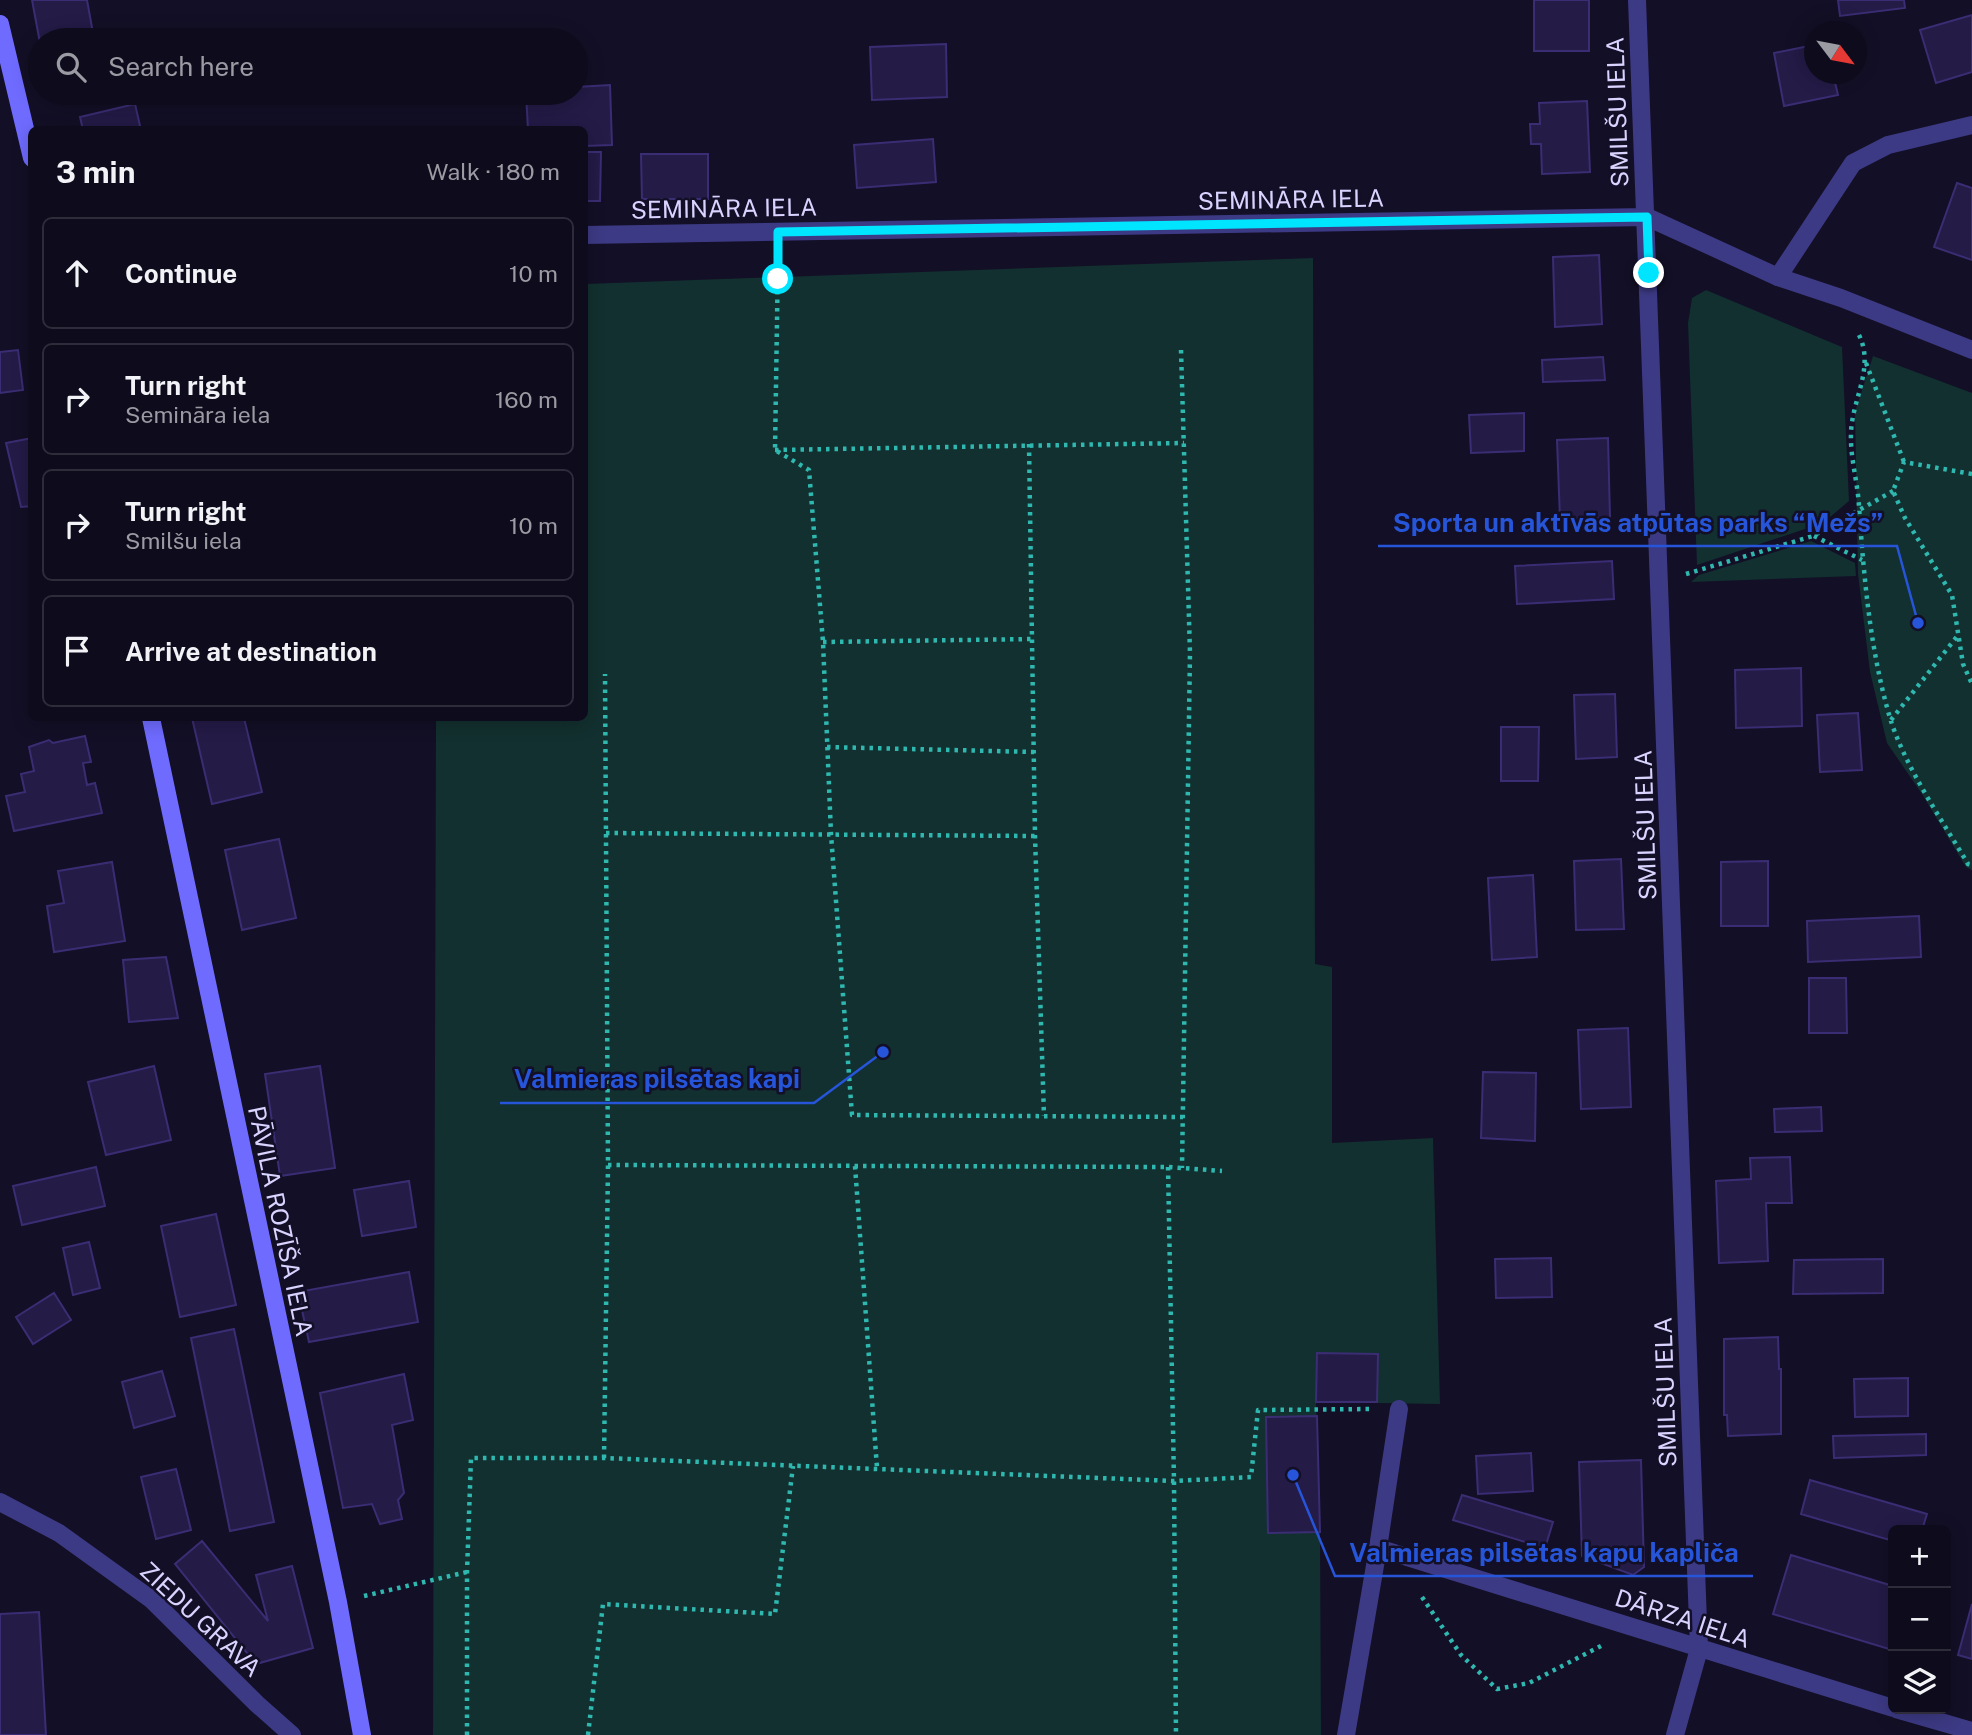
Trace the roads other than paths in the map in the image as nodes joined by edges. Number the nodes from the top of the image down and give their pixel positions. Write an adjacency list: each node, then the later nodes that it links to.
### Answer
1 (1637, 0): 5 (street, SMILŠU IELA)
2 (0, 24): 4 (street)
3 (1972, 125): 7 (street)
4 (28, 141)
5 (1647, 217): 6 (street, SEMINĀRA IELA); 7 (street, SEMINĀRA IELA); 13 (street, SMILŠU IELA)
6 (588, 235)
7 (1778, 277): 8 (street, SEMINĀRA IELA)
8 (1972, 350)
9 (152, 721): 18 (street, PĀVILA ROZĪŠA IELA)
10 (1399, 1409): 12 (street)
11 (0, 1502): 17 (street, ZIEDU GRAVA)
12 (1378, 1548): 13 (street, DĀRZA IELA); 19 (street)
13 (1699, 1649): 14 (street, DĀRZA IELA); 20 (street, SMILŠU IELA)
14 (1888, 1706)
15 (1915, 1714): 16 (street, DĀRZA IELA)
16 (1972, 1731)
17 (292, 1735)
18 (362, 1735)
19 (1346, 1735)
20 (1675, 1735)

